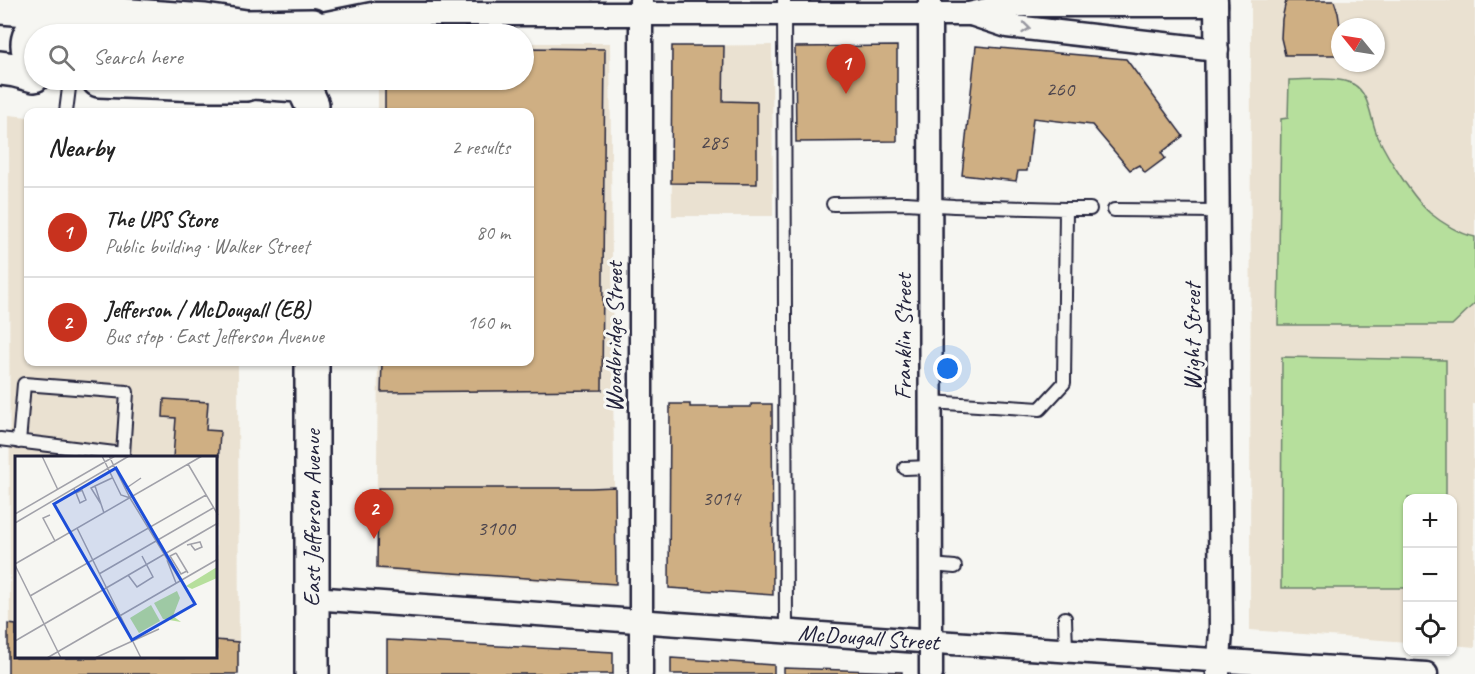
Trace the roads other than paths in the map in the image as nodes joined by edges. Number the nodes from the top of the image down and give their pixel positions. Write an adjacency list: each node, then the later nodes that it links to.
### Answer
1 (1216, 2): 7 (street); 11 (street, Wight Street)
2 (0, 7): 6 (street)
3 (641, 7): 4 (street); 10 (street); 32 (street, Woodbridge Street)
4 (784, 7): 5 (street); 33 (lane)
5 (930, 7): 7 (street); 17 (street, Franklin Street)
6 (51, 11): 8 (street); 9 (street)
7 (1074, 19): 11 (street)
8 (209, 22)
9 (36, 24)
10 (310, 24)
11 (1217, 50): 21 (street, Wight Street)
12 (0, 68): 13 (street)
13 (24, 72)
14 (69, 90): 15 (lane)
15 (66, 108)
16 (833, 204): 17 (lane)
17 (930, 205): 18 (lane); 23 (street, Franklin Street)
18 (1066, 209): 19 (lane); 23 (lane)
19 (1090, 209)
20 (1114, 210): 21 (lane)
21 (1218, 211): 36 (street, Wight Street)
22 (312, 366): 30 (street, East Jefferson Avenue)
23 (930, 402): 26 (street, Franklin Street)
24 (0, 439): 25 (lane)
25 (19, 442): 25 (lane)
26 (930, 467): 27 (lane); 28 (street, Franklin Street)
27 (905, 468)
28 (931, 566): 29 (lane); 34 (street, Franklin Street)
29 (955, 567)
30 (312, 598): 32 (street, McDougall Street); 37 (street, East Jefferson Avenue)
31 (1065, 618): 35 (lane)
32 (641, 621): 33 (street, McDougall Street); 38 (street, Woodbridge Street)
33 (786, 631): 34 (street, McDougall Street)
34 (930, 642): 35 (street, McDougall Street); 39 (street, Franklin Street)
35 (1065, 650): 36 (street, McDougall Street)
36 (1218, 667): 40 (street, McDougall Street)
37 (312, 674)
38 (641, 674)
39 (931, 674)
40 (1426, 674)

